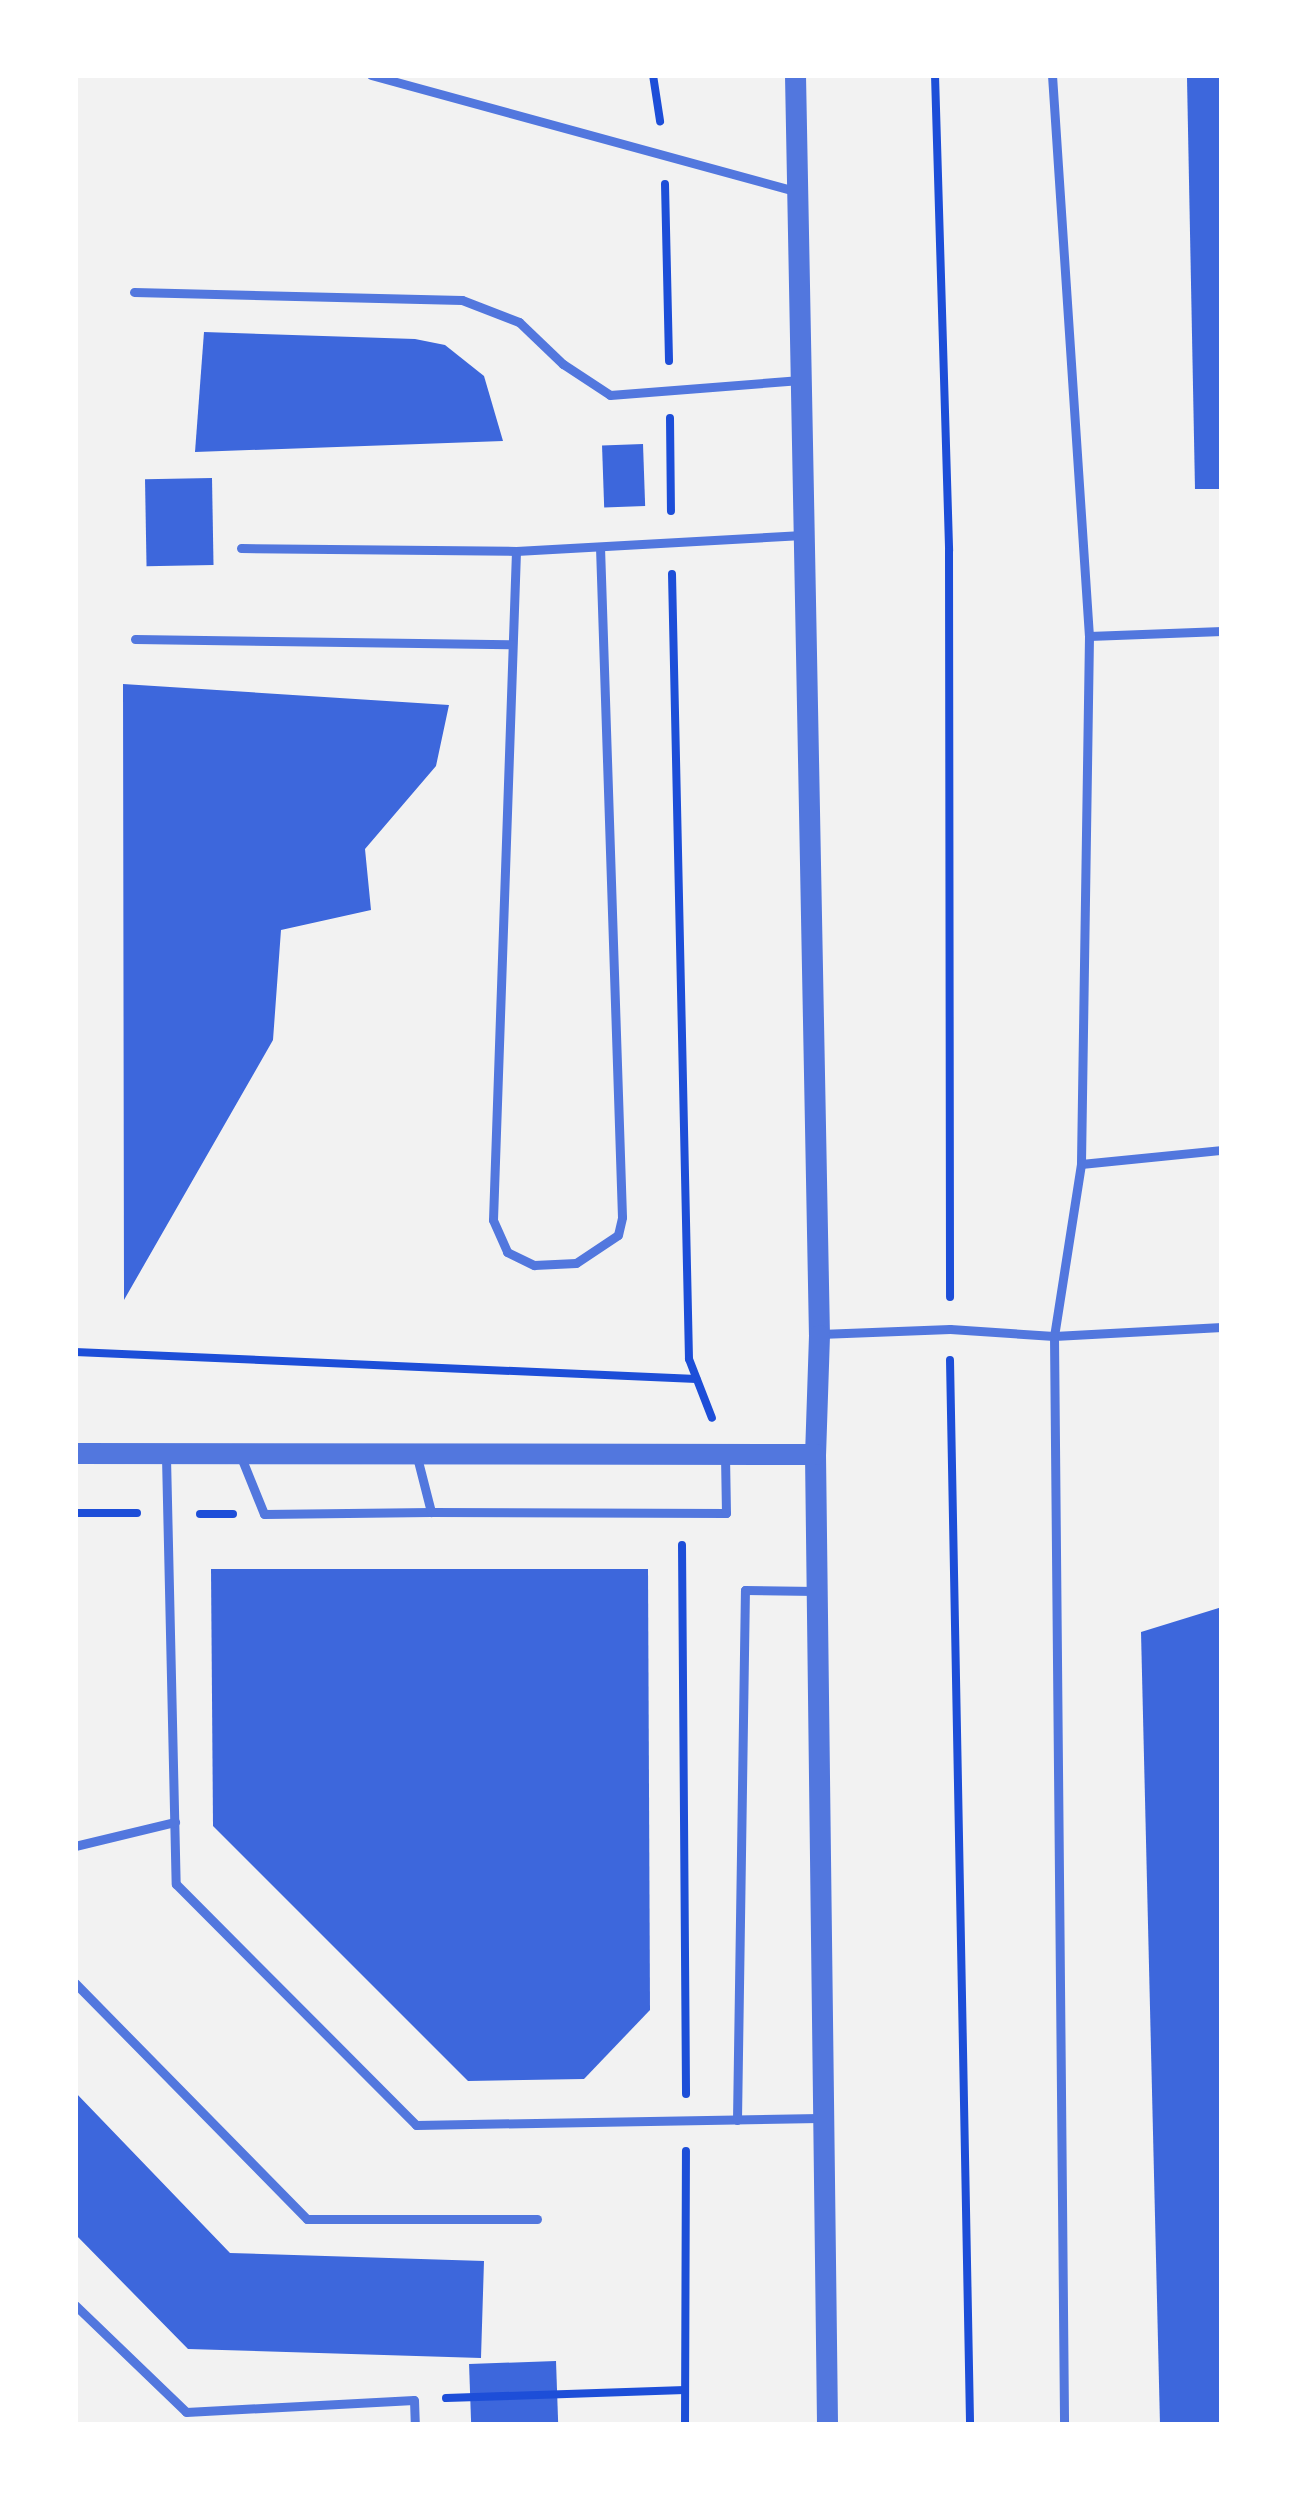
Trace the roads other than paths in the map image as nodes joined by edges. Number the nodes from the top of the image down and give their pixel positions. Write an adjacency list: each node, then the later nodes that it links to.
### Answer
1 (370, 75): 4 (lane)
2 (795, 75): 4 (street)
3 (1052, 75): 12 (lane)
4 (796, 192): 6 (street)
5 (134, 292): 6 (lane)
6 (800, 380): 7 (street)
7 (803, 536): 8 (lane); 18 (street)
8 (600, 547): 10 (lane); 14 (lane)
9 (241, 548): 10 (lane)
10 (516, 551): 14 (lane)
11 (1222, 631): 12 (lane)
12 (1089, 636): 16 (lane)
13 (135, 639): 14 (lane)
14 (512, 644)
15 (1222, 1150): 16 (lane)
16 (1081, 1164): 19 (lane)
17 (1222, 1328): 19 (lane)
18 (820, 1334): 19 (lane); 24 (street)
19 (1054, 1336): 37 (lane)
20 (724, 1450): 24 (street); 25 (street); 26 (lane)
21 (166, 1452): 22 (street); 23 (street); 28 (lane)
22 (239, 1452): 25 (street); 26 (lane)
23 (75, 1453)
24 (815, 1454): 27 (street)
25 (416, 1455): 26 (lane)
26 (431, 1512)
27 (816, 1591): 31 (street); 32 (lane)
28 (175, 1822): 29 (lane); 32 (lane)
29 (75, 1846)
30 (75, 1983): 33 (lane)
31 (820, 2118): 32 (lane); 36 (street)
32 (737, 2120)
33 (537, 2218)
34 (75, 2305): 35 (lane)
35 (415, 2425)
36 (827, 2425)
37 (1064, 2425)

